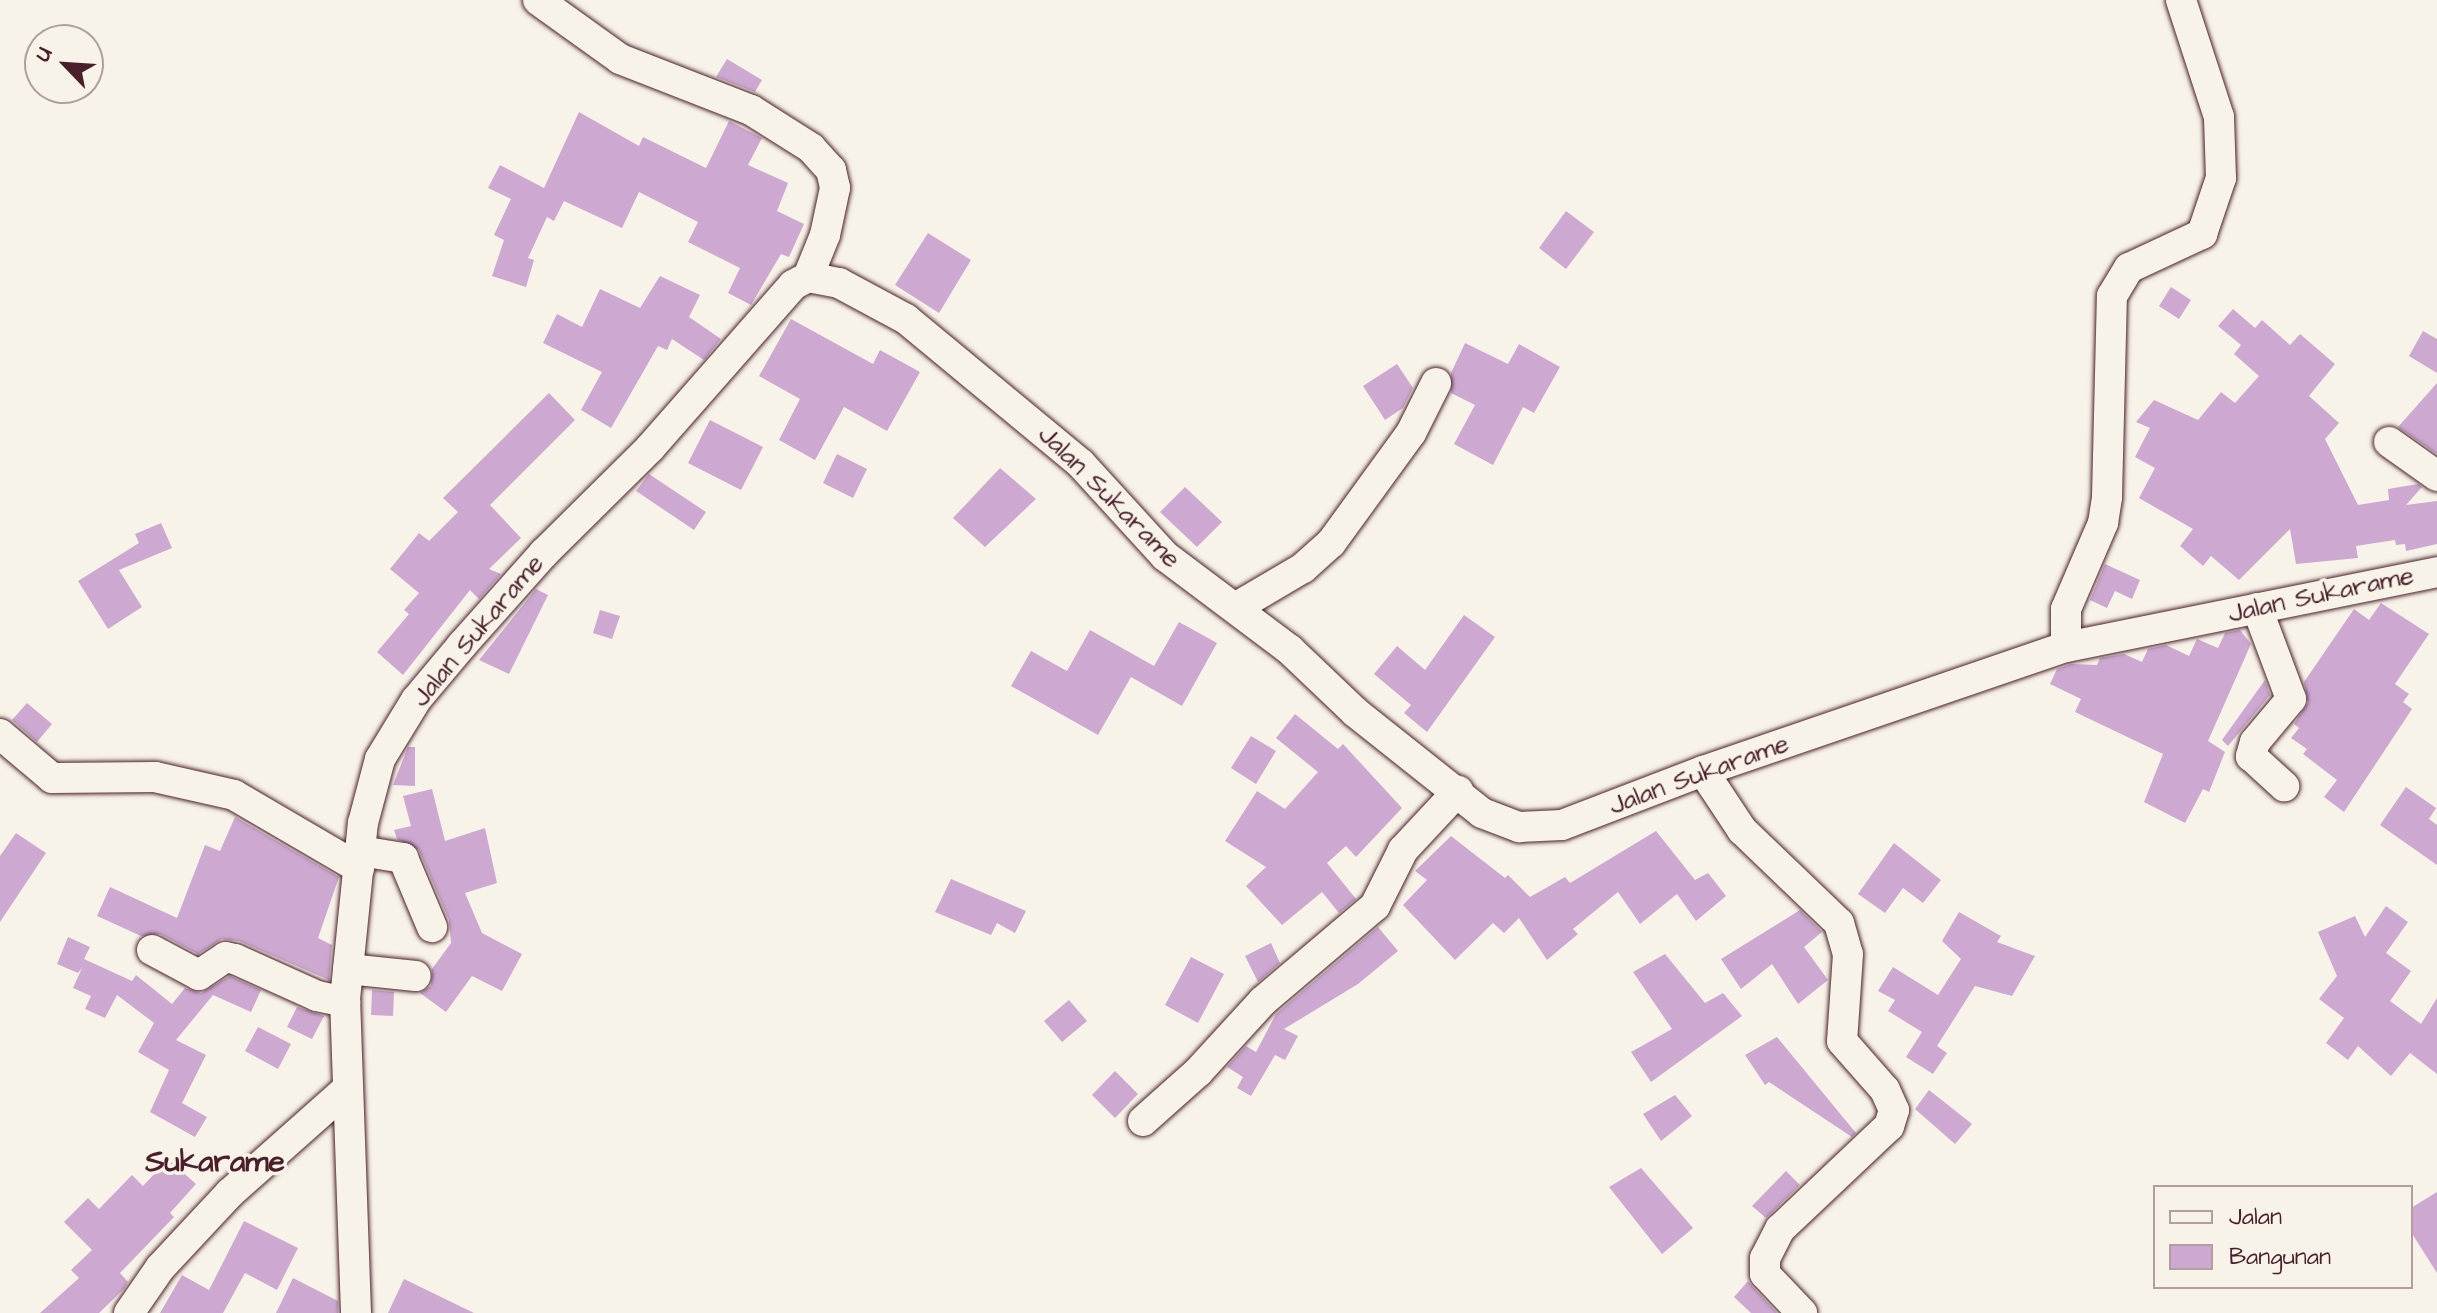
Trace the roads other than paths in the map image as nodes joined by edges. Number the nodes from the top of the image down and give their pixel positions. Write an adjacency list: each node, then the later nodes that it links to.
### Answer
1 (538, 0): 3 (street)
2 (2181, 0): 10 (street)
3 (808, 277): 8 (street, Jalan Sukarame); 15 (street, Jalan Sukarame)
4 (1436, 383): 8 (street)
5 (2389, 442): 6 (street)
6 (2437, 476)
7 (2437, 572): 9 (street, Jalan Sukarame)
8 (1235, 608): 14 (street, Jalan Sukarame)
9 (2257, 608): 10 (street, Jalan Sukarame); 13 (street)
10 (2066, 647): 12 (street, Jalan Sukarame)
11 (0, 734): 15 (street)
12 (1703, 771): 14 (street, Jalan Sukarame); 25 (street)
13 (2284, 786)
14 (1458, 791): 22 (street)
15 (360, 860): 16 (street); 18 (street, Jalan Sukarame)
16 (432, 927)
17 (152, 950): 20 (street)
18 (348, 969): 19 (street); 20 (street, Jalan Sukarame)
19 (416, 976)
20 (345, 1002): 21 (street, Jalan Sukarame)
21 (347, 1089): 23 (street); 24 (street, Jalan Sukarame)
22 (1143, 1121)
23 (129, 1313)
24 (356, 1313)
25 (1802, 1313)

